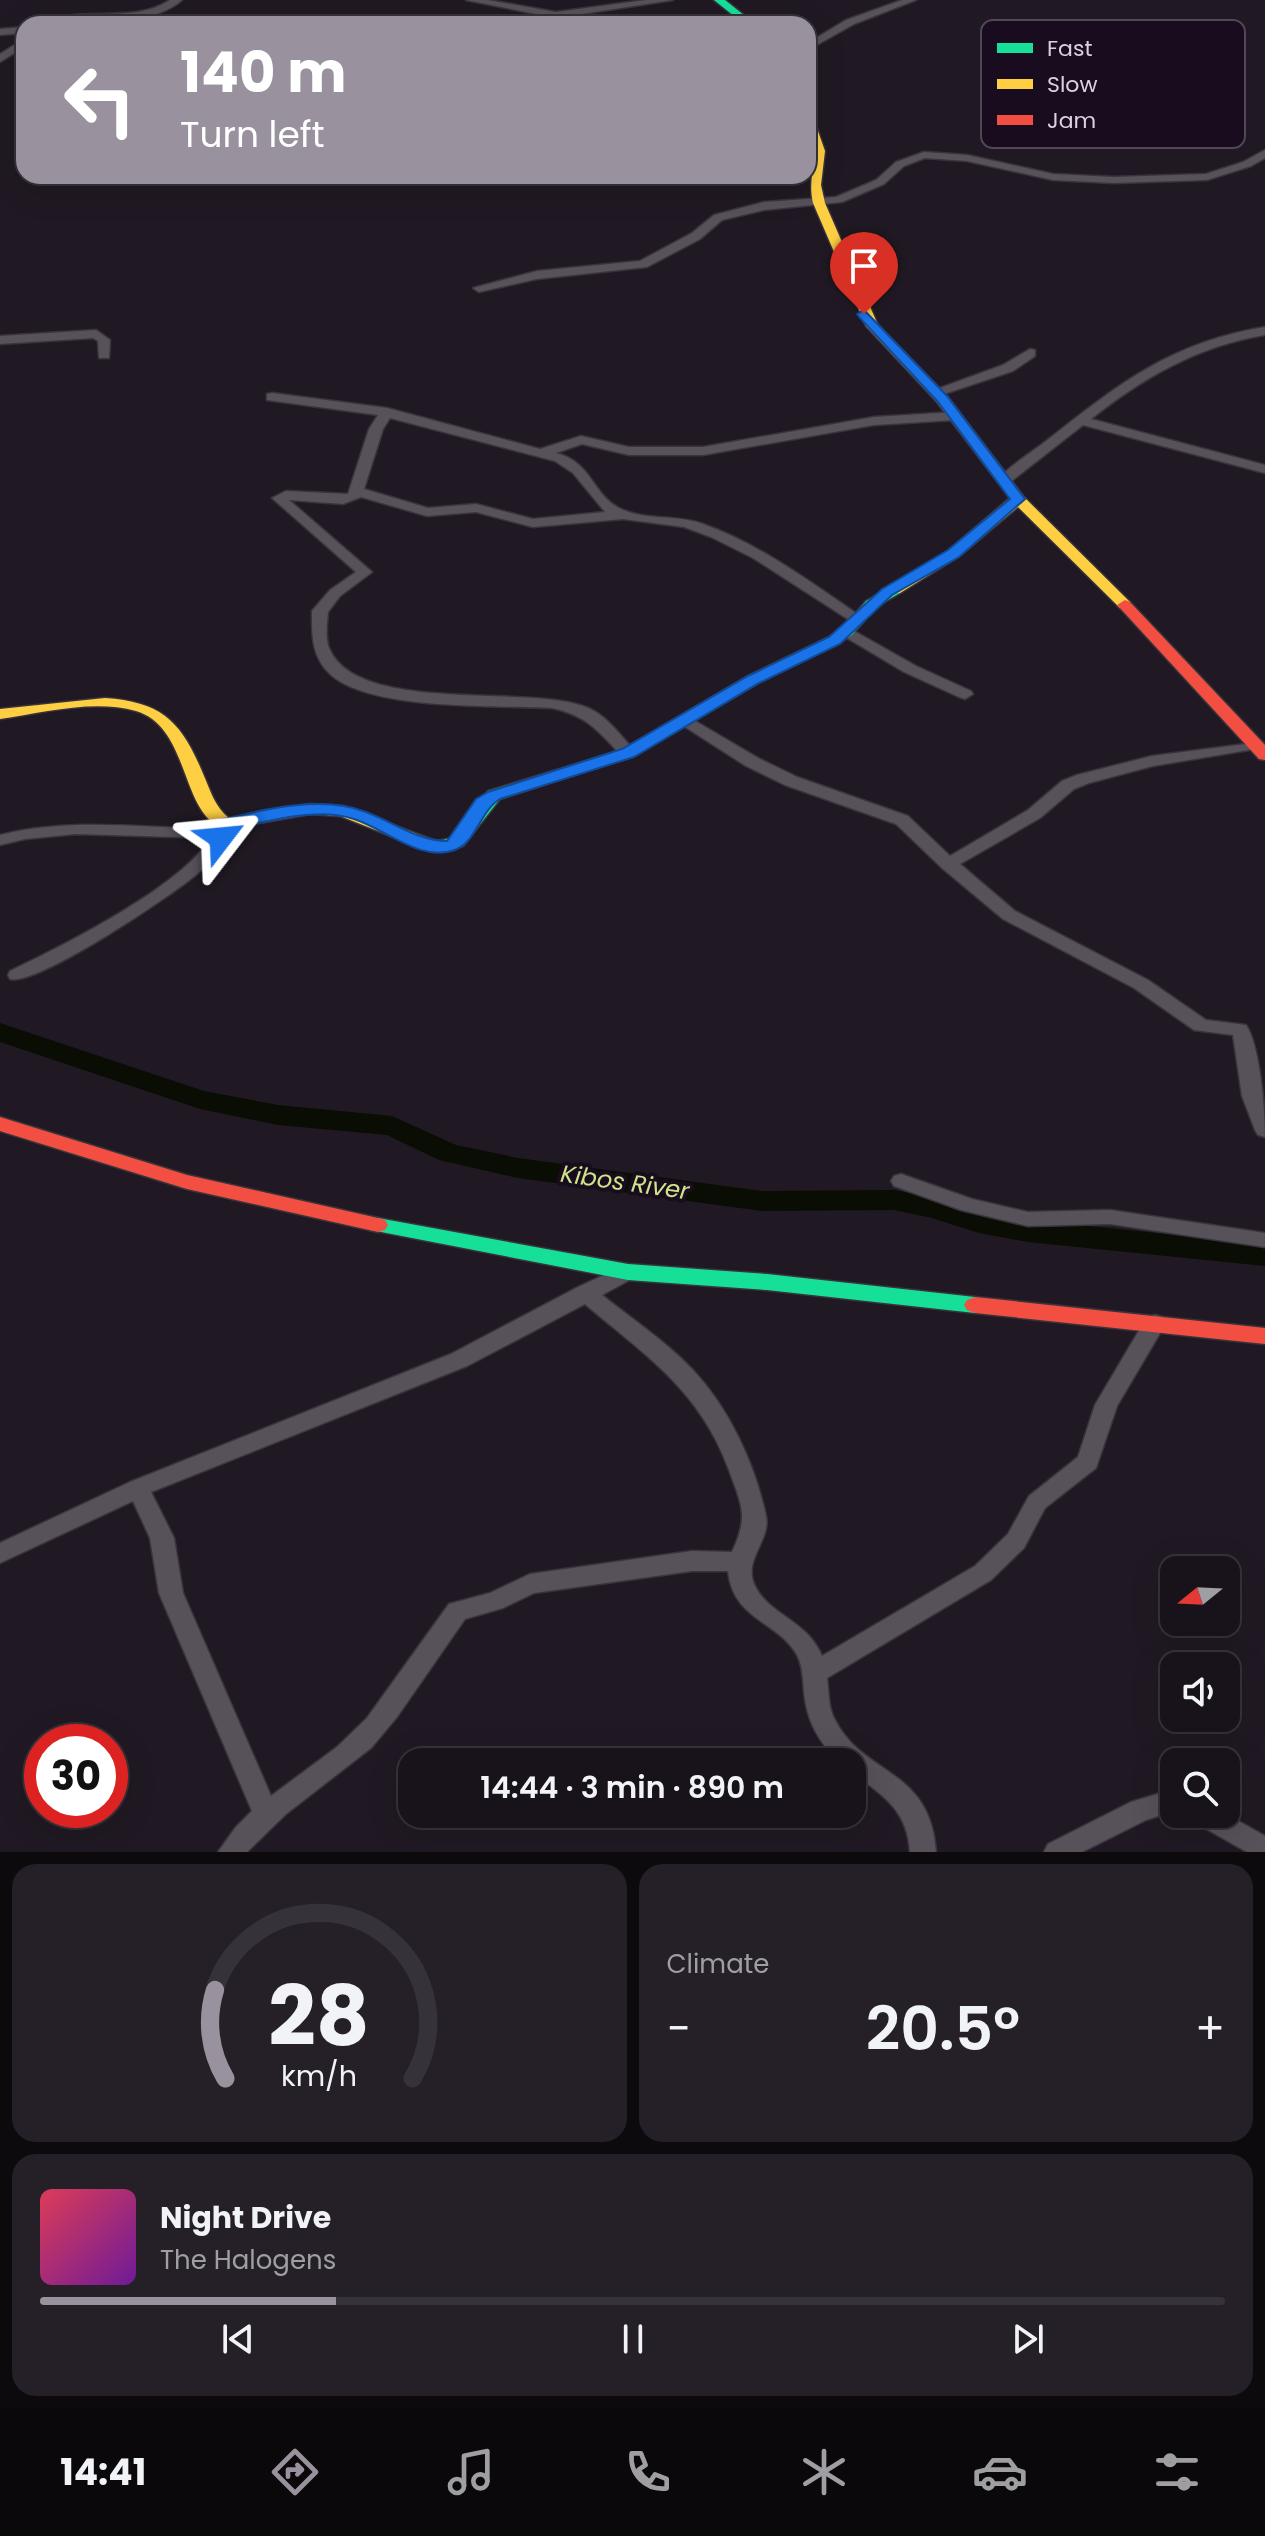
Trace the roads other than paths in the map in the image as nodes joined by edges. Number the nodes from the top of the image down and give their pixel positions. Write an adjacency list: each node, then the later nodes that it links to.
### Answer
1 (177, 0): 6 (street)
2 (471, 0): 3 (street)
3 (668, 0)
4 (719, 0): 7 (street)
5 (911, 0): 8 (street)
6 (95, 16)
7 (740, 16)
8 (816, 42)
9 (816, 146): 11 (street)
10 (1265, 153): 13 (street)
11 (816, 180)
12 (815, 184): 13 (street)
13 (819, 203): 14 (street); 19 (street)
14 (479, 288)
15 (1265, 331): 23 (street)
16 (0, 340): 18 (street)
17 (1030, 353): 19 (street)
18 (104, 355)
19 (936, 392): 22 (street)
20 (272, 397): 21 (street)
21 (387, 412): 24 (street); 27 (street)
22 (955, 416): 24 (street); 26 (street)
23 (1080, 420): 25 (street); 26 (street)
24 (544, 452): 29 (street)
25 (1265, 469)
26 (1004, 480): 28 (street)
27 (358, 492): 29 (street); 35 (street)
28 (1018, 499): 30 (street); 34 (street)
29 (622, 515): 30 (street)
30 (852, 626): 31 (street); 33 (street)
31 (965, 694)
32 (0, 714): 36 (street)
33 (685, 720): 35 (street); 38 (street)
34 (1260, 750): 38 (street)
35 (628, 753): 36 (street)
36 (224, 827): 37 (street); 39 (street)
37 (0, 840)
38 (948, 864): 41 (street)
39 (17, 975)
40 (0, 1124): 44 (street)
41 (1265, 1130)
42 (901, 1181): 43 (street)
43 (1265, 1240)
44 (628, 1272): 45 (street); 46 (street)
45 (585, 1292): 48 (street); 50 (street)
46 (1155, 1323): 47 (street); 51 (street)
47 (1265, 1336)
48 (138, 1488): 49 (street); 53 (street)
49 (0, 1554)
50 (739, 1562): 51 (street); 53 (street)
51 (815, 1673): 57 (street)
52 (1160, 1804): 58 (street)
53 (267, 1815): 56 (street)
54 (1228, 1828): 55 (street)
55 (1265, 1849)
56 (231, 1852)
57 (923, 1852)
58 (1057, 1852)

